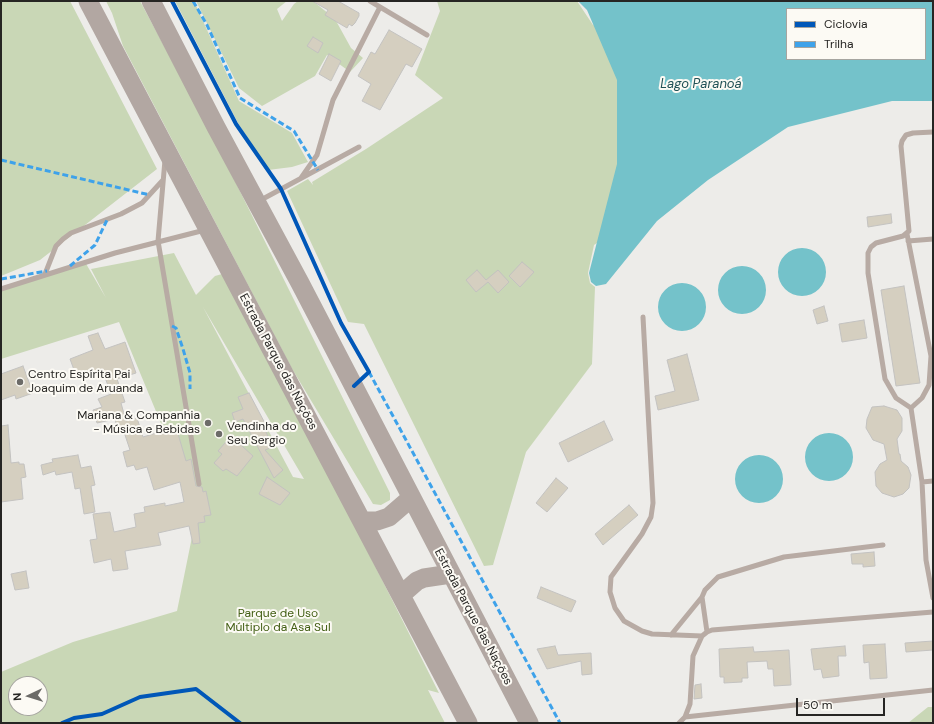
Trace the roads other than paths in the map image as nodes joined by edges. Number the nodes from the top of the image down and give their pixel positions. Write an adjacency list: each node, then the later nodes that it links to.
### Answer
1 (88, 1): 8 (highway, Estrada Parque das Nações)
2 (151, 1): 11 (highway, Estrada Parque das Nações)
3 (370, 1): 4 (lane)
4 (380, 6): 5 (lane); 9 (lane)
5 (427, 35)
6 (933, 132): 13 (lane)
7 (359, 147): 9 (lane)
8 (166, 148): 10 (lane); 12 (highway, Estrada Parque das Nações)
9 (301, 178): 11 (lane)
10 (163, 180): 16 (lane); 17 (lane)
11 (257, 202): 25 (highway, Estrada Parque das Nações)
12 (208, 230): 16 (lane); 26 (highway, Estrada Parque das Nações)
13 (907, 234): 15 (lane); 21 (lane)
14 (933, 239): 15 (lane)
15 (908, 241): 20 (lane)
16 (158, 242): 17 (lane); 24 (lane)
17 (46, 274): 18 (lane)
18 (1, 289)
19 (643, 317): 34 (lane)
20 (932, 355): 21 (lane)
21 (912, 408): 23 (lane)
22 (933, 481): 23 (lane)
23 (922, 482): 31 (lane)
24 (199, 484)
25 (411, 498): 26 (highway); 28 (highway, Estrada Parque das Nações)
26 (362, 521): 29 (highway, Estrada Parque das Nações)
27 (883, 545): 30 (lane)
28 (451, 574): 29 (highway); 39 (highway, Estrada Parque das Nações)
29 (401, 595): 38 (highway, Estrada Parque das Nações)
30 (702, 597): 33 (lane); 34 (lane)
31 (933, 598)
32 (933, 612): 33 (lane)
33 (707, 632): 35 (lane)
34 (671, 635): 35 (lane)
35 (702, 636): 37 (lane)
36 (933, 690): 37 (lane)
37 (685, 717): 40 (lane)
38 (468, 723)
39 (529, 723)
40 (679, 723)

